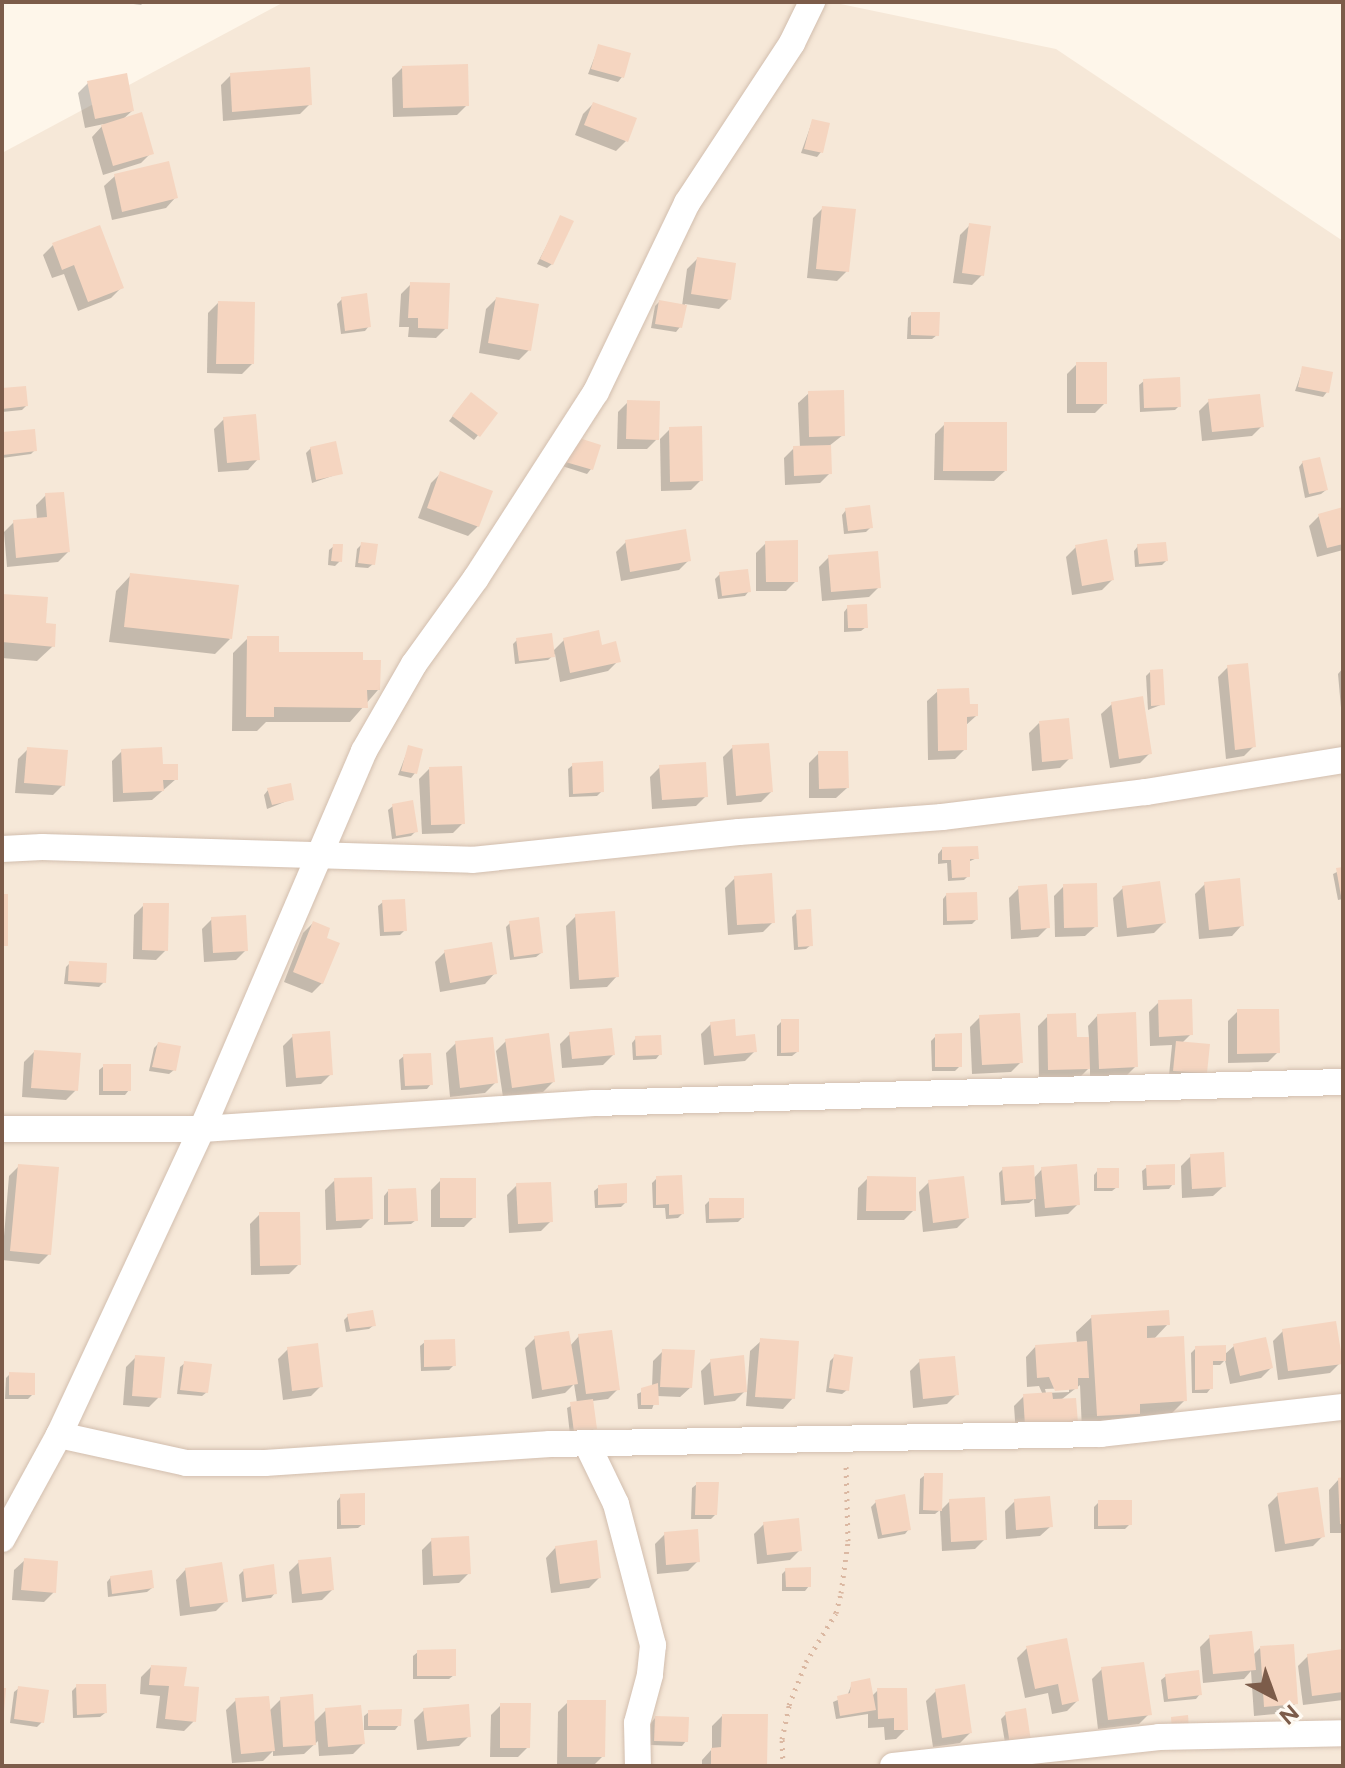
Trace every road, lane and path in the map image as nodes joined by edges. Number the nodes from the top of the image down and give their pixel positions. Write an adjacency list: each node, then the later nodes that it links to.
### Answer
1 (812, 2): 4 (street)
2 (1343, 760): 4 (street)
3 (2, 849): 4 (street)
4 (319, 855): 7 (street)
5 (1343, 1082): 7 (street)
6 (2, 1129): 7 (street)
7 (202, 1129): 9 (street)
8 (1343, 1407): 10 (street)
9 (59, 1435): 11 (street); 12 (street)
10 (845, 1440): 11 (street); 16 (path)
11 (588, 1446): 15 (street)
12 (10, 1513): 13 (street)
13 (2, 1539)
14 (1343, 1733): 17 (street)
15 (638, 1766)
16 (783, 1766)
17 (893, 1766)

